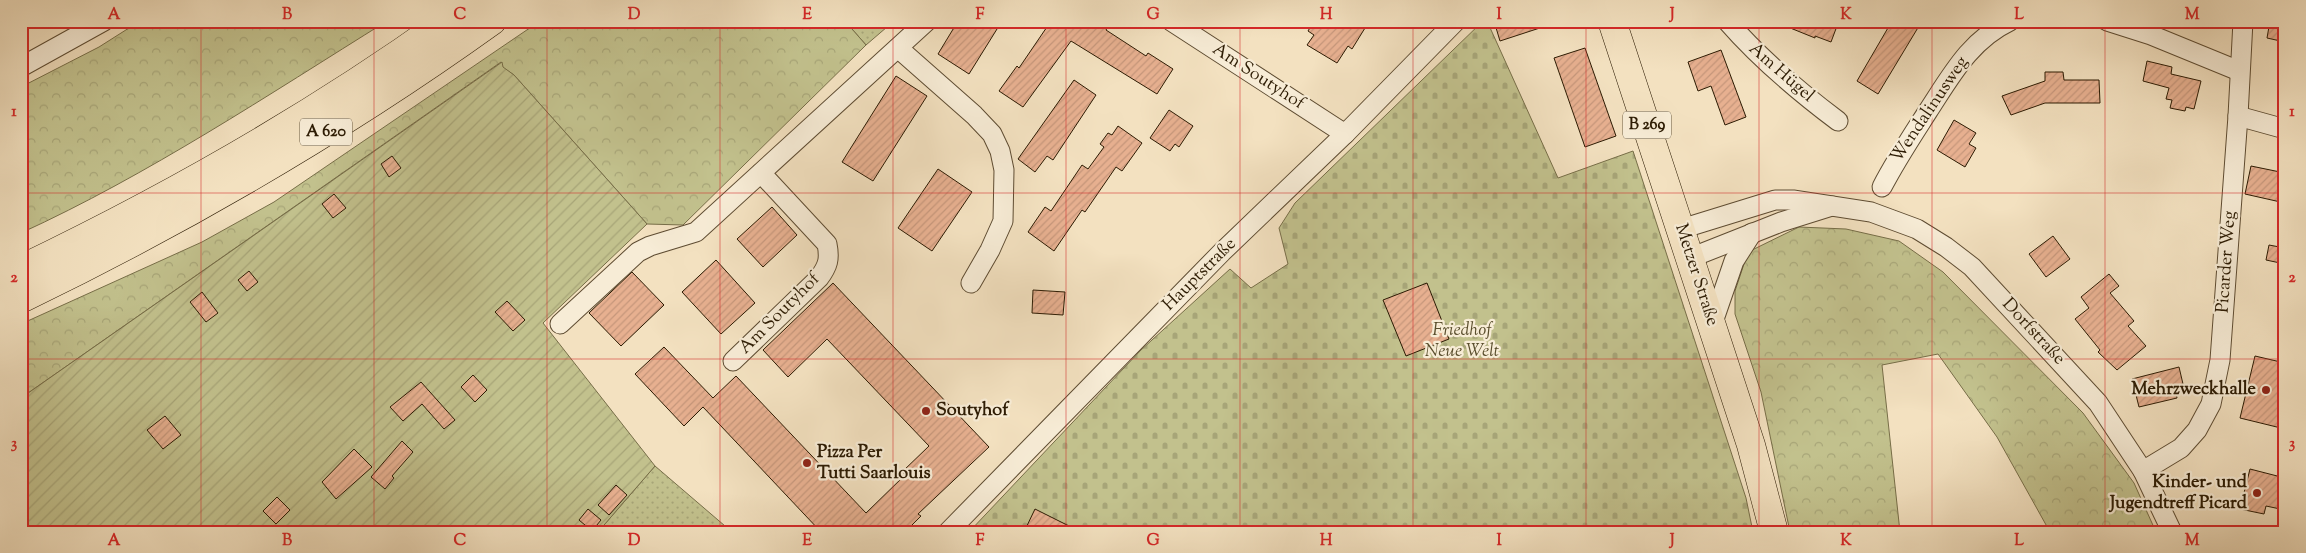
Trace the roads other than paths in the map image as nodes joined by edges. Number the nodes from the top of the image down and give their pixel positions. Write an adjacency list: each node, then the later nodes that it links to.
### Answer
1 (104, 21): 13 (street)
2 (446, 21): 25 (main road, A 620)
3 (492, 21): 27 (main road, A 620)
4 (927, 21): 12 (street)
5 (1172, 21): 18 (street, Am Soutyhof)
6 (1456, 21): 18 (street, Hauptstraße)
7 (1612, 21): 22 (main road, Metzer Straße / B 269)
8 (1727, 21): 16 (street, Am Hügel)
9 (2010, 21): 20 (street, Wendalinusweg)
10 (2107, 21): 14 (street)
11 (2243, 21): 14 (street, Picarder Weg)
12 (898, 48): 19 (street); 26 (street)
13 (21, 67)
14 (2239, 70): 15 (street, Picarder Weg)
15 (2238, 116): 17 (street); 31 (street, Picarder Weg)
16 (1838, 121)
17 (2285, 129)
18 (1345, 134): 32 (street, Hauptstraße)
19 (761, 173): 28 (street); 30 (street, Am Soutyhof)
20 (1882, 187)
21 (1832, 206): 22 (street, Dorfstraße); 23 (street, Dorfstraße); 31 (street, Dorfstraße)
22 (1681, 230): 24 (main road, Metzer Straße / B 269)
23 (1752, 233): 24 (street, Dorfstraße); 29 (street)
24 (1690, 258): 29 (main road, Metzer Straße / B 269)
25 (21, 269)
26 (971, 282)
27 (21, 299)
28 (560, 324)
29 (1712, 325): 33 (main road, Metzer Straße / B 269)
30 (733, 361)
31 (2143, 471): 34 (street, Dorfstraße)
32 (948, 532)
33 (1774, 532)
34 (2172, 532)

